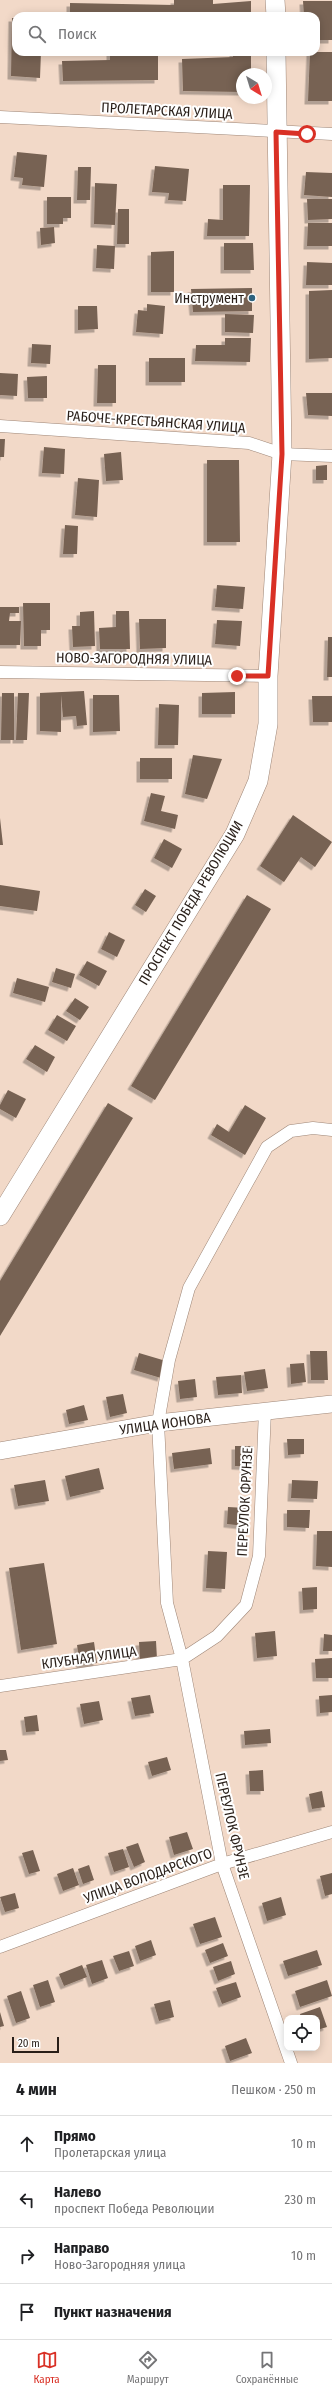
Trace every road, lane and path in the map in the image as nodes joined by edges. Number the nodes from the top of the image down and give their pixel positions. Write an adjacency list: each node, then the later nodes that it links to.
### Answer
1 (276, 0): 2 (main road)
2 (276, 12)
3 (276, 56): 5 (main road, ПРОСПЕКТ ПОБЕДА РЕВОЛЮЦИИ)
4 (0, 118): 5 (street, ПРОЛЕТАРСКАЯ УЛИЦА)
5 (276, 132): 6 (street, ПРОЛЕТАРСКАЯ УЛИЦА); 8 (main road, ПРОСПЕКТ ПОБЕДА РЕВОЛЮЦИИ)
6 (332, 134)
7 (0, 426): 8 (street, РАБОЧЕ-КРЕСТЬЯНСКАЯ УЛИЦА)
8 (282, 454): 9 (street, РАБОЧЕ-КРЕСТЬЯНСКАЯ УЛИЦА); 11 (main road, ПРОСПЕКТ ПОБЕДА РЕВОЛЮЦИИ)
9 (332, 456)
10 (0, 672): 11 (street, НОВО-ЗАГОРОДНЯЯ УЛИЦА)
11 (268, 676): 13 (main road, ПРОСПЕКТ ПОБЕДА РЕВОЛЮЦИИ)
12 (332, 1130): 16 (street, ПЕРЕУЛОК ФРУНЗЕ)
13 (0, 1216)
14 (332, 1404): 15 (main road, УЛИЦА ИОНОВА)
15 (265, 1410): 16 (main road, УЛИЦА ИОНОВА); 18 (street, ПЕРЕУЛОК ФРУНЗЕ)
16 (158, 1423): 17 (main road, УЛИЦА ИОНОВА); 18 (street, ПЕРЕУЛОК ФРУНЗЕ)
17 (0, 1451)
18 (182, 1659): 19 (street, КЛУБНАЯ УЛИЦА); 21 (street, ПЕРЕУЛОК ФРУНЗЕ)
19 (0, 1686)
20 (332, 1832): 21 (street, УЛИЦА ВОЛОДАРСКОГО)
21 (222, 1864): 22 (street, УЛИЦА ВОЛОДАРСКОГО); 23 (street, ПЕРЕУЛОК ФРУНЗЕ)
22 (0, 1947)
23 (291, 2063)

